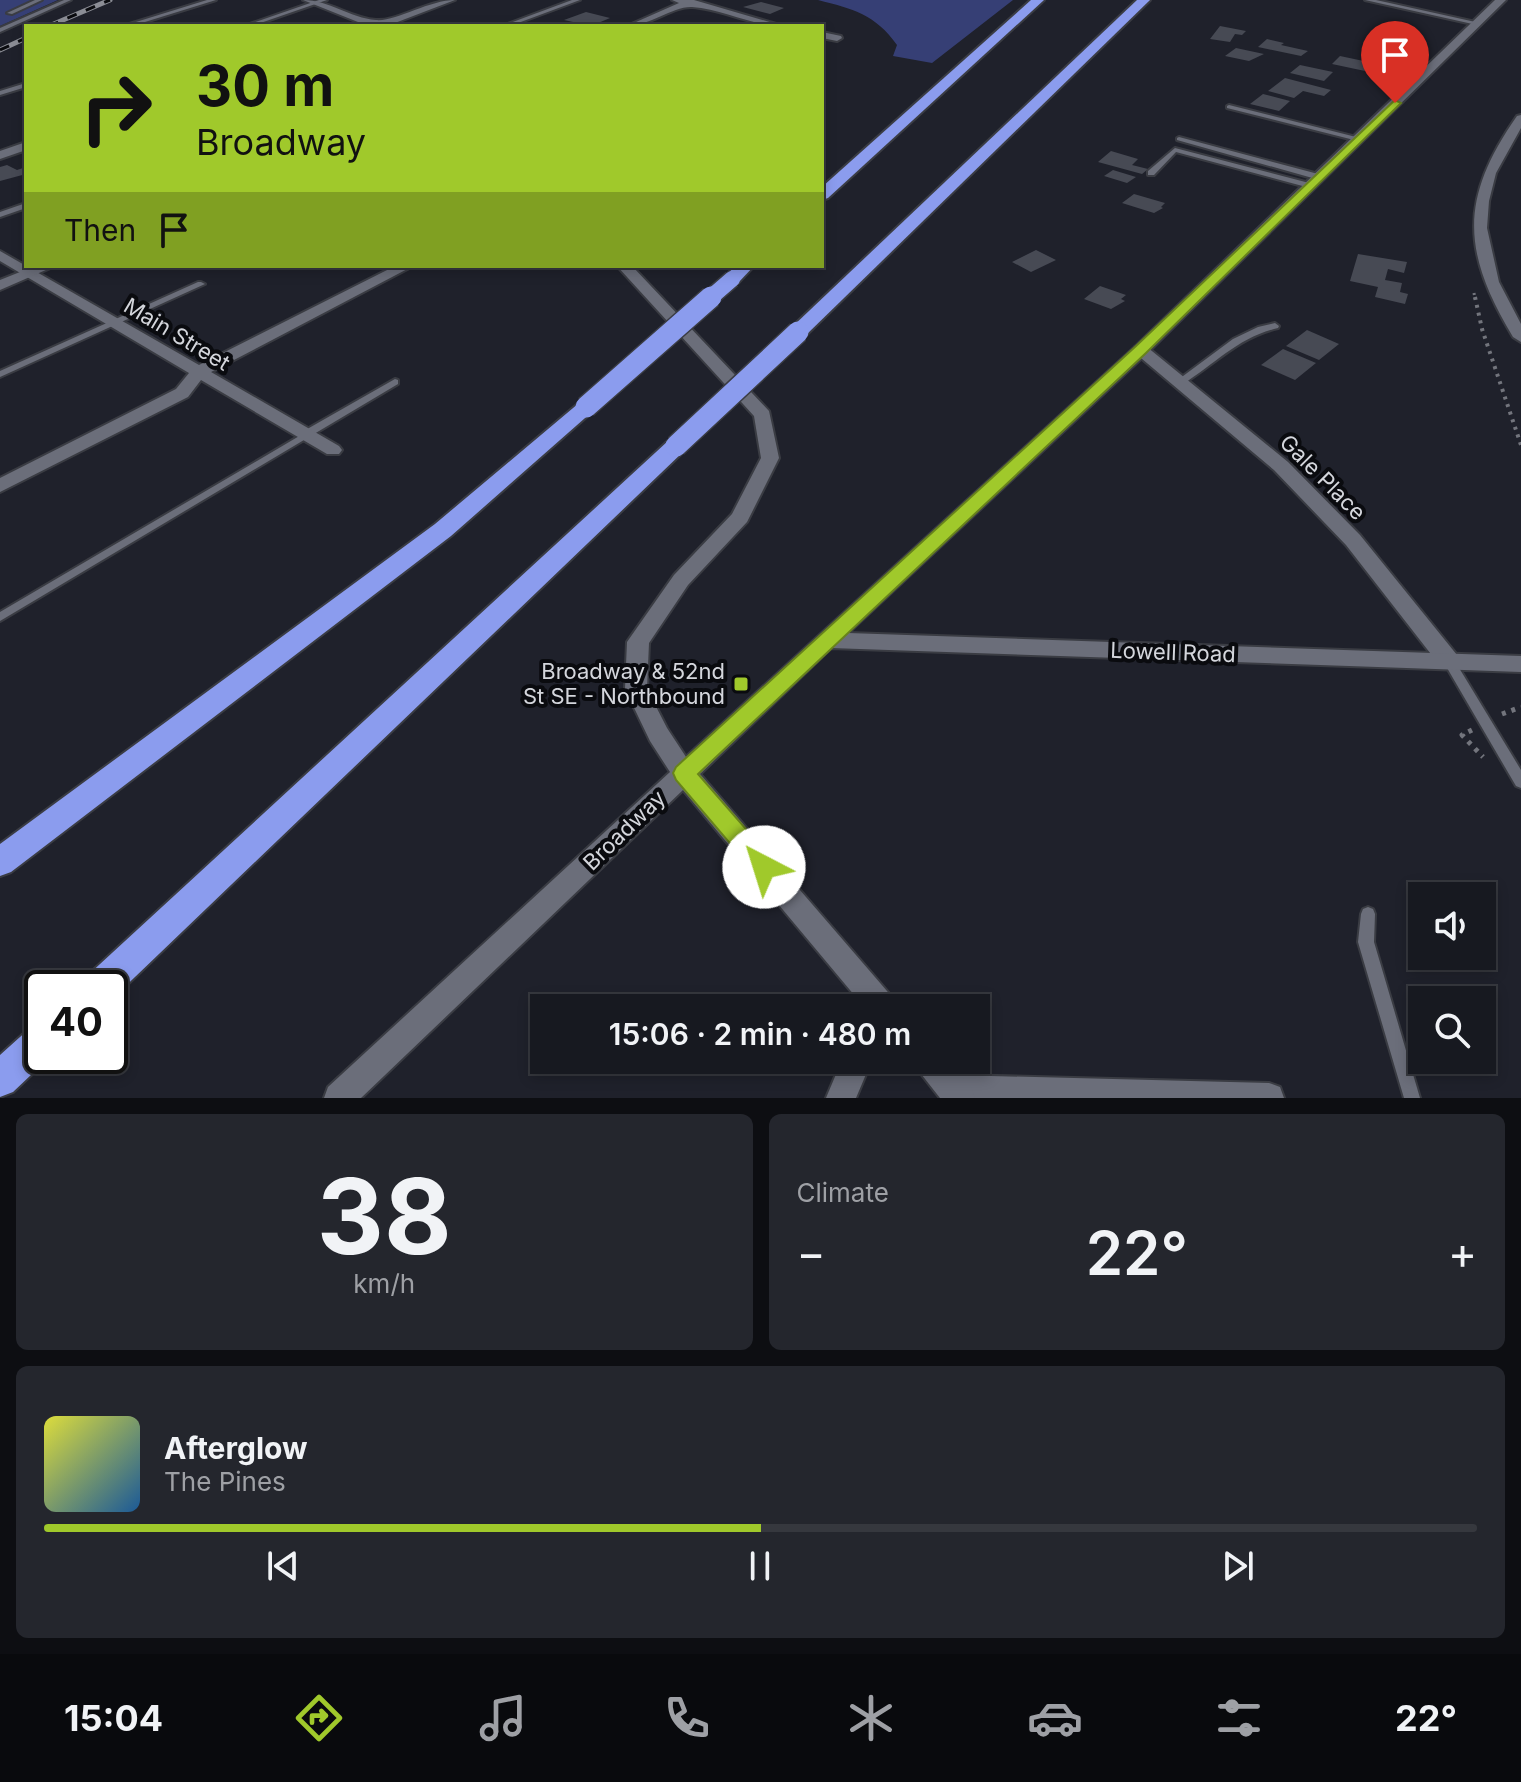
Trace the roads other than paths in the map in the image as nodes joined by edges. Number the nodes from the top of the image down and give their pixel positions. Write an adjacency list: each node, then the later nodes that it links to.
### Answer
1 (39, 0): 12 (lane)
2 (68, 0): 21 (lane)
3 (213, 0): 14 (lane)
4 (450, 0): 17 (street)
5 (577, 0): 18 (lane)
6 (1038, 0): 34 (highway)
7 (1144, 0): 64 (highway, bridge)
8 (1368, 0): 13 (lane)
9 (1501, 0): 13 (street, Broadway)
10 (316, 1): 15 (lane); 16 (street)
11 (687, 1): 19 (street); 20 (street)
12 (10, 13)
13 (1477, 23): 29 (street, Broadway)
14 (133, 24)
15 (253, 24)
16 (375, 24)
17 (381, 24)
18 (511, 24)
19 (636, 24)
20 (767, 24)
21 (0, 30)
22 (824, 35): 23 (street)
23 (837, 38)
24 (24, 86): 25 (lane)
25 (0, 93)
26 (1229, 107): 29 (lane)
27 (1521, 119): 47 (street)
28 (1179, 139): 33 (lane)
29 (1358, 139): 33 (street, Broadway)
30 (24, 147): 31 (street)
31 (0, 155)
32 (1151, 173): 33 (lane)
33 (1315, 181): 48 (street, Broadway)
34 (824, 193)
35 (24, 206): 36 (lane)
36 (0, 215)
37 (0, 255): 42 (street, Main Street)
38 (43, 268): 42 (street)
39 (402, 268): 49 (street)
40 (626, 268): 60 (street)
41 (738, 272): 62 (highway, bridge)
42 (30, 273): 44 (street); 45 (street, Main Street)
43 (201, 284): 45 (lane)
44 (0, 285)
45 (114, 322): 49 (street, Main Street); 50 (lane)
46 (1275, 326): 52 (lane)
47 (1521, 337)
48 (1141, 350): 52 (street, Gale Place); 57 (street, Broadway)
49 (198, 372): 53 (street, Main Street); 55 (street)
50 (0, 374)
51 (395, 382): 53 (lane)
52 (1180, 382): 58 (street, Gale Place)
53 (306, 434): 54 (street, Main Street); 56 (lane)
54 (333, 450)
55 (0, 486)
56 (0, 617)
57 (826, 640): 58 (street, Lowell Road); 60 (street, Broadway)
58 (1449, 661): 59 (street, Lowell Road); 61 (lane)
59 (1521, 664)
60 (684, 773): 65 (street); 71 (street, Broadway)
61 (1521, 782)
62 (0, 862)
63 (1368, 914): 74 (lane)
64 (118, 970)
65 (870, 994)
66 (24, 1057): 69 (highway)
67 (851, 1074): 72 (street)
68 (940, 1074): 70 (street)
69 (0, 1079)
70 (957, 1094): 73 (street)
71 (339, 1098)
72 (841, 1098)
73 (1269, 1098)
74 (1412, 1098)

